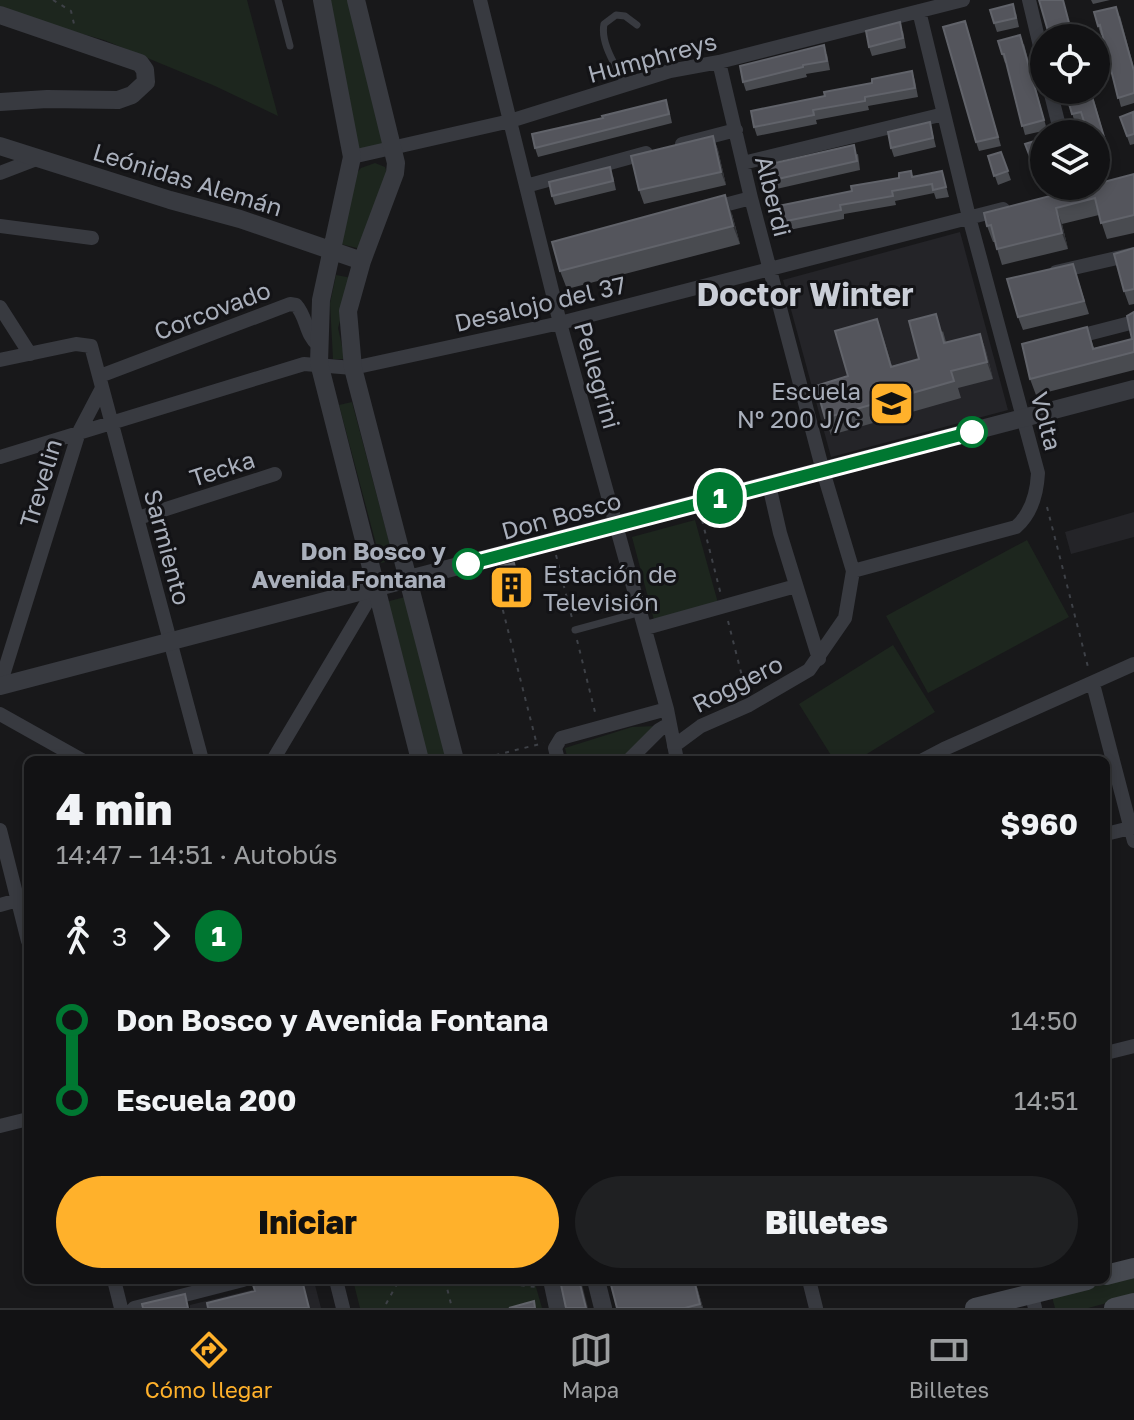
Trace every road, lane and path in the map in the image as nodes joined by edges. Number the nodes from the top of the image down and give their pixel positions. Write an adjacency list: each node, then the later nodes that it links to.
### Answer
1 (278, 0): 11 (lane)
2 (322, 0): 20 (street)
3 (356, 0): 19 (street)
4 (480, 0): 16 (street, Pellegrini)
5 (963, 0): 7 (street, Humphreys)
6 (1029, 0): 9 (street)
7 (919, 11): 12 (street, Humphreys); 15 (street, Volta)
8 (0, 15): 14 (street)
9 (1035, 24)
10 (637, 25): 13 (lane)
11 (290, 46)
12 (719, 62): 13 (street, Humphreys); 17 (street, Alberdi)
13 (625, 85): 16 (street, Humphreys)
14 (0, 102)
15 (944, 114): 22 (street); 28 (street, Volta)
16 (510, 121): 19 (street, Humphreys); 24 (street, Pellegrini)
17 (736, 130): 22 (street, Alberdi); 24 (street)
18 (0, 146): 21 (street, Leónidas Alemán)
19 (392, 148): 20 (street, Humphreys); 33 (street)
20 (352, 157): 31 (street)
21 (39, 158): 23 (street); 31 (street, Leónidas Alemán)
22 (743, 163): 25 (street, Alberdi)
23 (0, 173)
24 (526, 186): 38 (street, Pellegrini)
25 (751, 198): 27 (street); 34 (street, Alberdi)
26 (1015, 206): 28 (street, Desalojo del 37)
27 (692, 214)
28 (969, 217): 34 (street, Desalojo del 37); 46 (street, Volta)
29 (0, 226): 30 (street)
30 (92, 238)
31 (331, 251): 33 (street, Leónidas Alemán); 41 (street)
32 (1134, 254): 35 (street)
33 (362, 261): 43 (street)
34 (770, 269): 38 (street, Desalojo del 37); 50 (street, Alberdi)
35 (1047, 274)
36 (0, 307): 40 (street)
37 (1134, 322): 39 (street)
38 (560, 323): 43 (street, Desalojo del 37); 55 (street, Pellegrini)
39 (1063, 340)
40 (30, 354): 42 (street); 44 (street, Sarmiento)
41 (318, 354): 43 (street, Desalojo del 37); 44 (street, Corcovado); 47 (street, Desalojo del 37); 60 (street)
42 (0, 360)
43 (353, 368): 58 (street)
44 (100, 383): 47 (street, Sarmiento); 48 (street, Trevelin)
45 (1134, 389): 46 (street, Don Bosco)
46 (1024, 418): 50 (street, Don Bosco); 57 (street, Volta)
47 (110, 422): 48 (street, Desalojo del 37); 54 (street, Sarmiento)
48 (79, 432): 49 (street, Desalojo del 37); 68 (street, Trevelin)
49 (0, 457)
50 (823, 471): 52 (street, Don Bosco); 57 (street, Alberdi)
51 (275, 474): 54 (street, Tecka)
52 (769, 485): 55 (street, Don Bosco); 59 (street)
53 (1046, 504): 67 (path)
54 (138, 518): 64 (street, Sarmiento)
55 (618, 525): 56 (street, Don Bosco); 61 (street, Pellegrini)
56 (490, 558): 58 (street, Don Bosco); 72 (path)
57 (853, 571): 65 (street, Roggero)
58 (408, 580): 60 (street, Don Bosco); 78 (street)
59 (796, 586): 62 (street); 65 (street)
60 (376, 587): 64 (street, Don Bosco); 76 (street); 77 (street)
61 (641, 612): 62 (street, Pellegrini); 63 (lane)
62 (646, 628): 70 (street, Pellegrini)
63 (575, 630)
64 (170, 641): 68 (street, Don Bosco); 75 (street, Sarmiento)
65 (819, 659): 73 (street, Roggero)
66 (1134, 664): 67 (street)
67 (1093, 684): 82 (street); 84 (street)
68 (0, 685)
69 (0, 714): 74 (street)
70 (668, 716): 71 (street, Roggero); 73 (street, Pellegrini); 81 (street, Roggero)
71 (559, 740): 72 (path); 80 (street)
72 (537, 745): 79 (path)
73 (676, 753)
74 (75, 756)
75 (201, 756)
76 (275, 756)
77 (419, 756)
78 (454, 756)
79 (492, 756)
80 (557, 756)
81 (633, 756)
82 (931, 756)
83 (0, 830): 86 (street)
84 (1133, 832): 85 (street)
85 (1110, 834)
86 (23, 899): 87 (street)
87 (0, 905)
88 (1134, 1046): 89 (street)
89 (1110, 1052)
90 (24, 1120): 91 (street)
91 (0, 1126)
92 (1134, 1268): 93 (main road)
93 (1110, 1274)
94 (115, 1284): 106 (street)
95 (227, 1284): 107 (street)
96 (337, 1284): 108 (street)
97 (397, 1284): 105 (path)
98 (446, 1284): 109 (path)
99 (545, 1284): 110 (street)
100 (597, 1284): 111 (street)
101 (810, 1284): 112 (street)
102 (1071, 1284): 103 (main road)
103 (1032, 1294): 113 (main road)
104 (1134, 1303): 114 (main road)
105 (386, 1304)
106 (121, 1308)
107 (134, 1308)
108 (343, 1308)
109 (452, 1308)
110 (558, 1308)
111 (603, 1308)
112 (816, 1308)
113 (975, 1308)
114 (1114, 1308)

